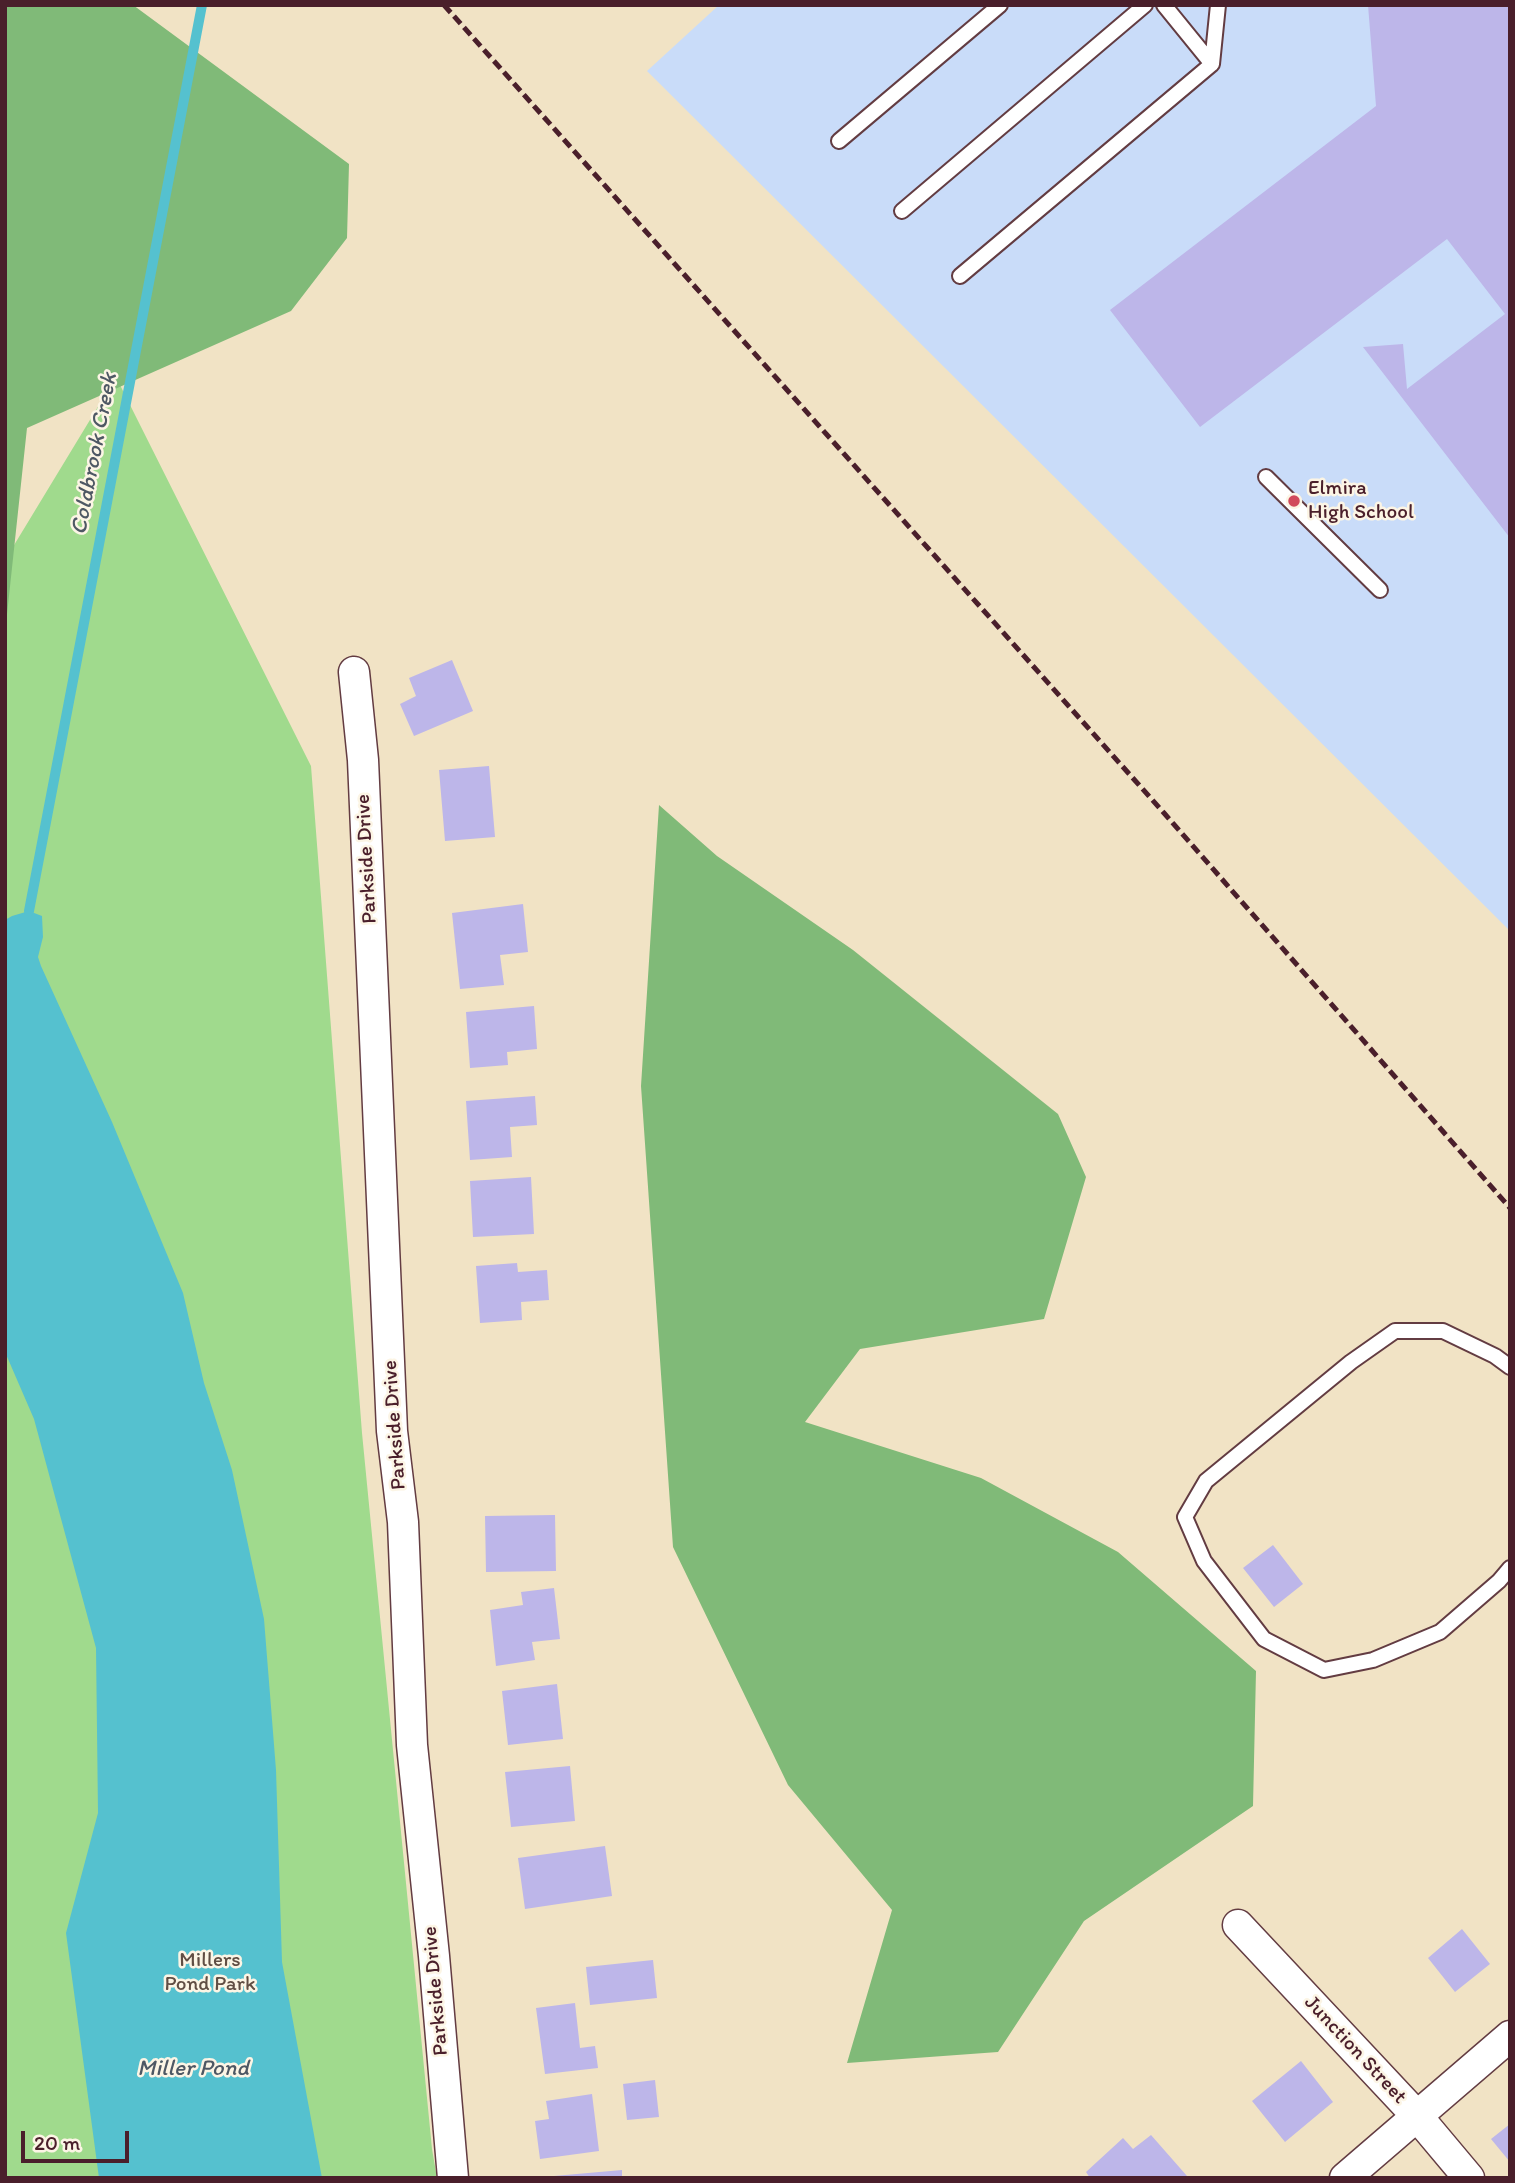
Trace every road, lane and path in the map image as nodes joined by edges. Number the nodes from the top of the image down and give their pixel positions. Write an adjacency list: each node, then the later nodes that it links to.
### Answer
1 (1000, 5): 6 (lane)
2 (1146, 5): 7 (lane)
3 (1164, 5): 5 (lane)
4 (1218, 5): 5 (lane)
5 (1212, 64): 8 (lane)
6 (839, 141)
7 (902, 211)
8 (960, 276)
9 (1266, 477): 10 (lane)
10 (1380, 590)
11 (354, 672): 17 (street, Parkside Drive)
12 (1510, 1367): 13 (lane)
13 (1510, 1568)
14 (1238, 1925): 16 (street, Junction Street)
15 (1510, 2036): 16 (street)
16 (1417, 2116): 18 (street); 19 (street, Junction Street)
17 (453, 2178)
18 (1345, 2178)
19 (1469, 2178)

